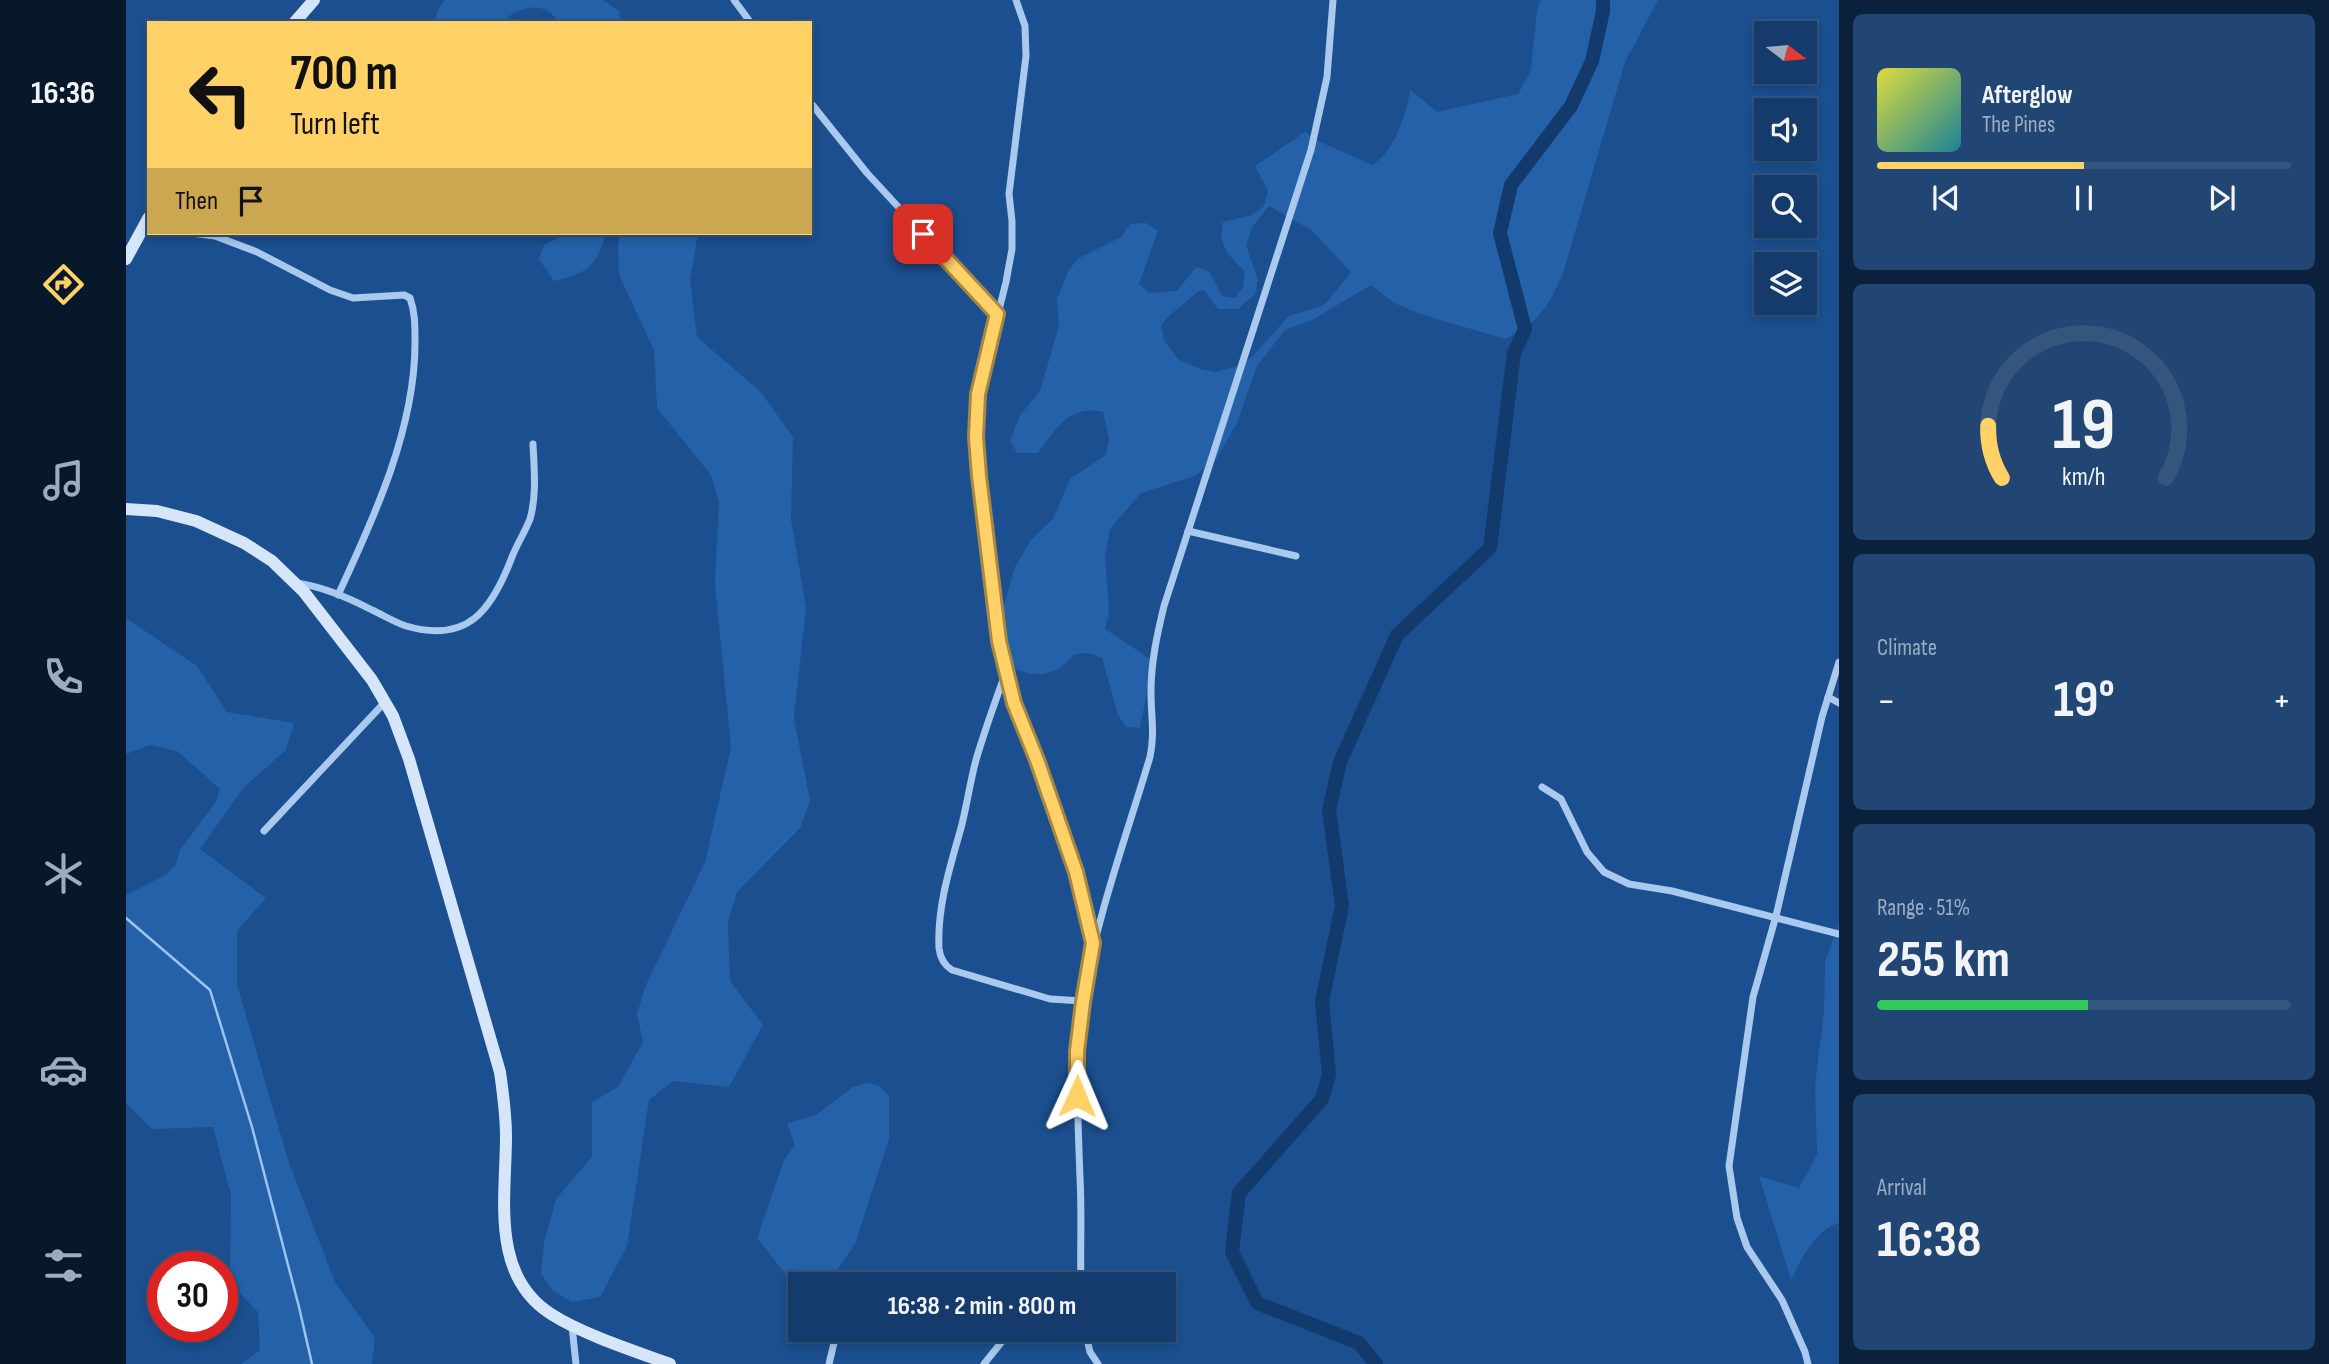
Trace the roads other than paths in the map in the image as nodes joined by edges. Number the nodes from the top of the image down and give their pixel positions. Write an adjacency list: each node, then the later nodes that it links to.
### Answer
1 (314, 0): 5 (street)
2 (734, 0): 6 (street)
3 (1016, 0): 11 (street)
4 (1333, 0): 14 (street)
5 (296, 21)
6 (750, 21)
7 (812, 104): 11 (street)
8 (145, 229): 10 (street)
9 (207, 235): 17 (street)
10 (126, 259)
11 (997, 314): 19 (street)
12 (533, 444): 17 (street)
13 (126, 509): 16 (street)
14 (1188, 531): 15 (street); 27 (street)
15 (1296, 556)
16 (296, 582): 17 (street); 21 (street)
17 (338, 595)
18 (1839, 662): 20 (street)
19 (1007, 669): 27 (street); 28 (street)
20 (1828, 697): 22 (street); 25 (street)
21 (385, 702): 24 (street); 30 (street)
22 (1839, 703)
23 (1542, 787): 25 (street)
24 (264, 831)
25 (1776, 916): 26 (street); 39 (street)
26 (1839, 934)
27 (1093, 943): 28 (street)
28 (1083, 1002): 29 (street)
29 (1081, 1272)
30 (572, 1325): 34 (street); 35 (street)
31 (835, 1342): 36 (street)
32 (1002, 1342): 37 (street)
33 (1088, 1342): 38 (street)
34 (576, 1364)
35 (670, 1364)
36 (830, 1364)
37 (984, 1364)
38 (1098, 1364)
39 (1808, 1364)

